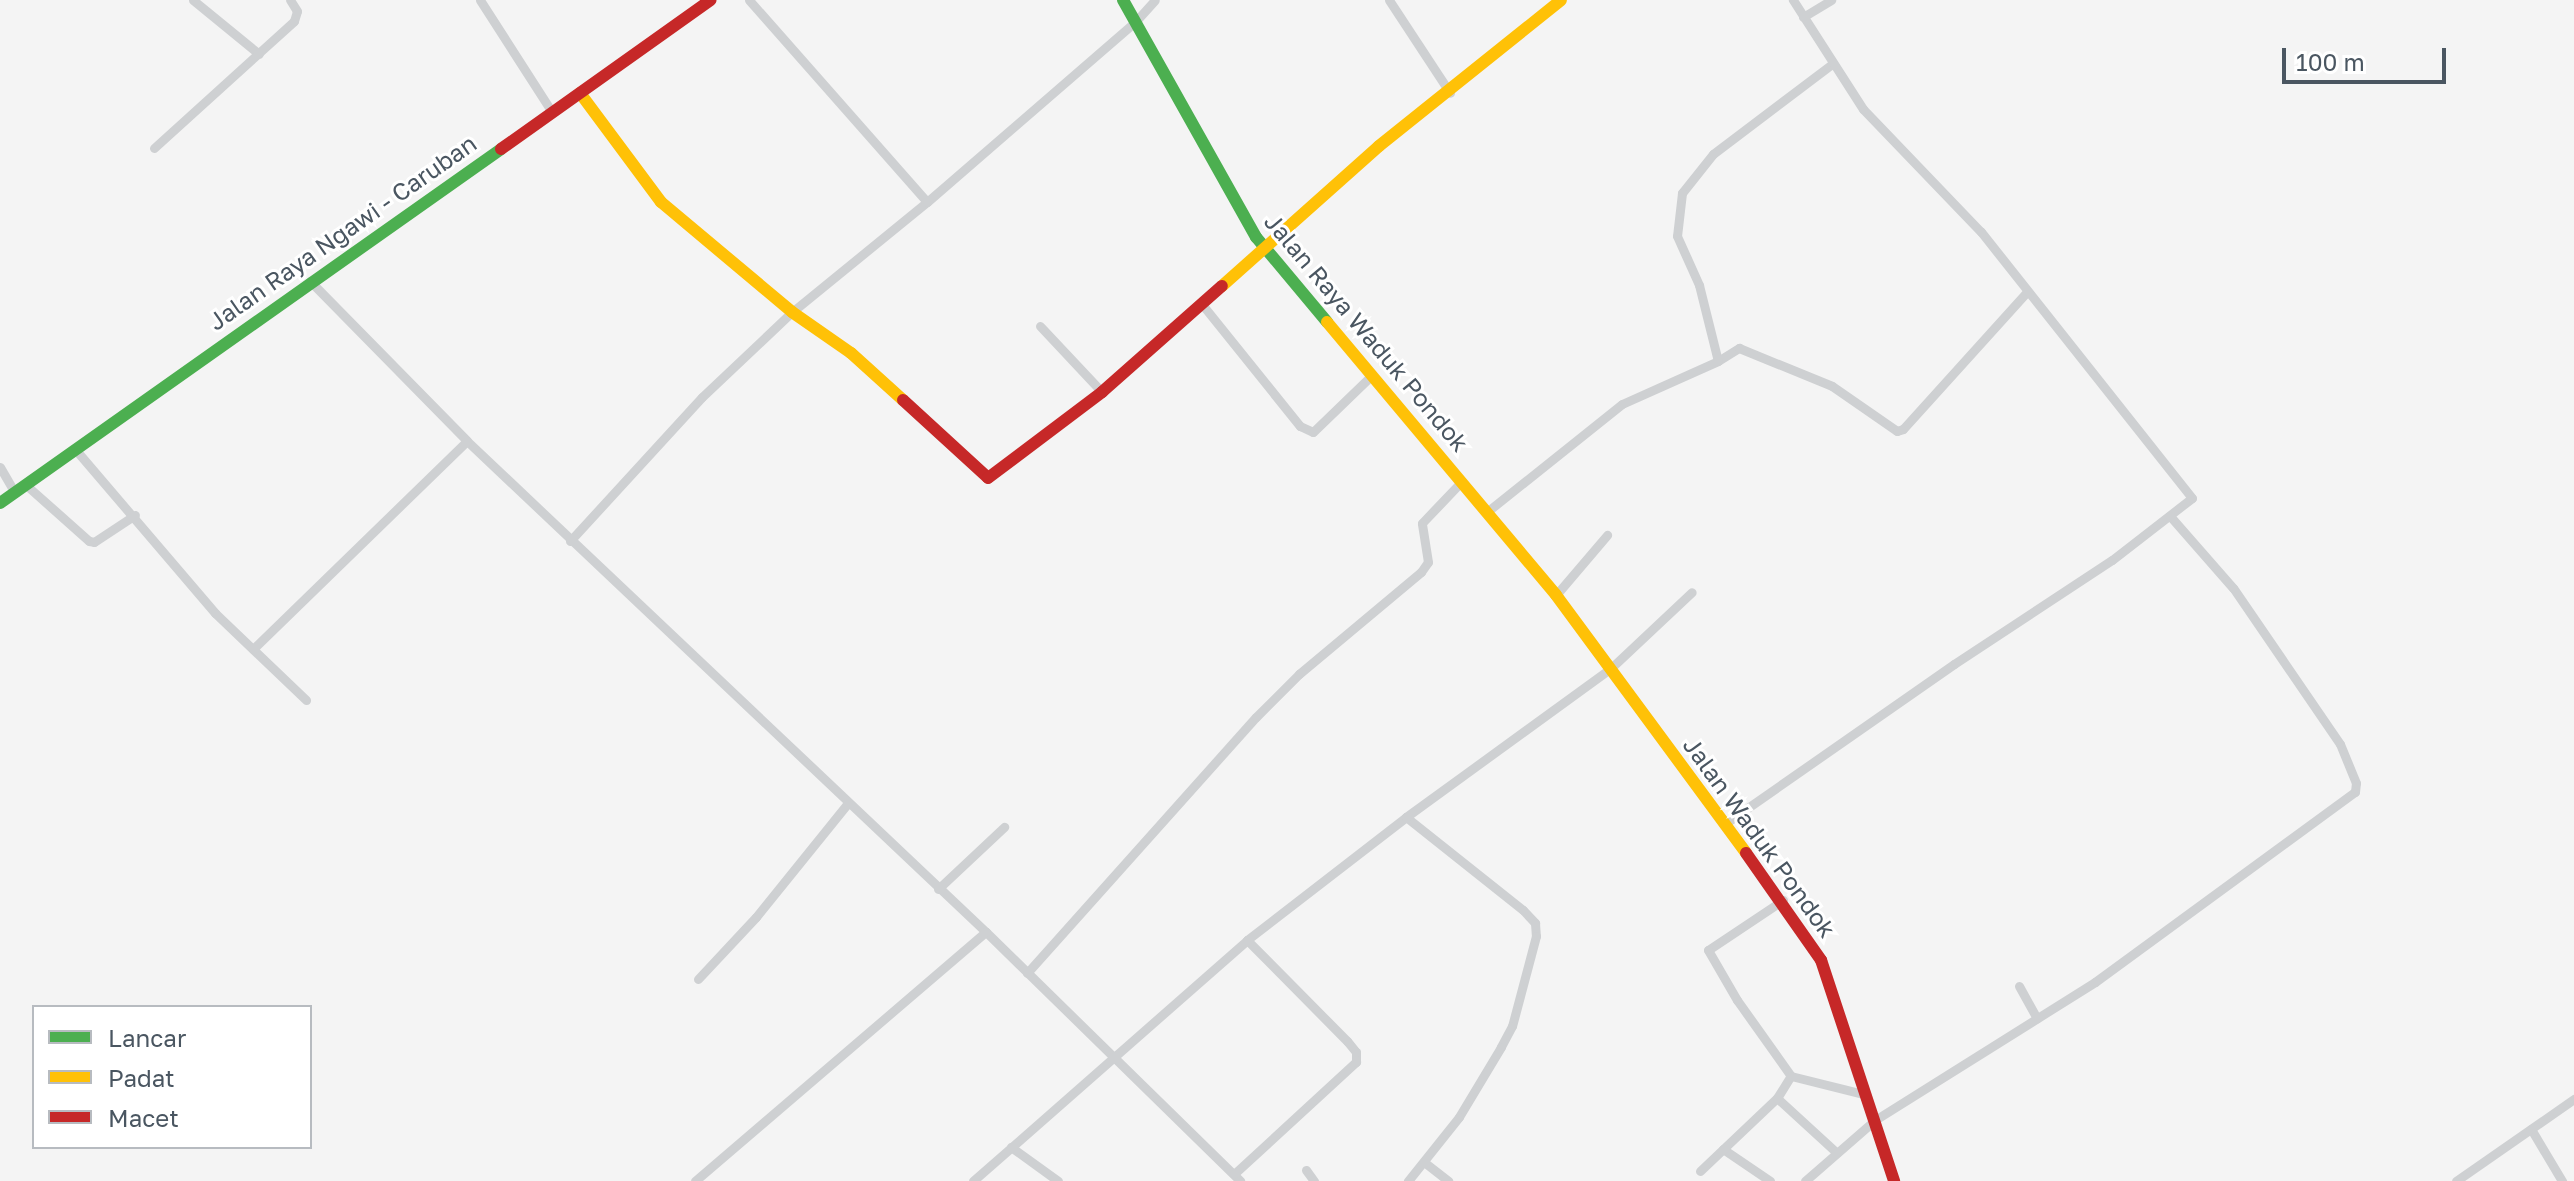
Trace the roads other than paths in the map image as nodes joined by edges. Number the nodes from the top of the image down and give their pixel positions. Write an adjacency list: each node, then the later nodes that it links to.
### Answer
1 (193, 0): 14 (street)
2 (290, 0): 14 (street)
3 (480, 0): 18 (street)
4 (711, 0): 16 (main road, Jalan Raya Ngawi - Caruban)
5 (749, 0): 20 (street)
6 (1123, 0): 13 (main road, Jalan Raya Waduk Pondok)
7 (1155, 0): 13 (street)
8 (1389, 0): 17 (street)
9 (1561, 0): 17 (main road)
10 (1793, 0): 12 (street)
11 (1831, 0): 12 (street)
12 (1803, 17): 15 (street)
13 (1136, 21): 20 (street); 21 (main road, Jalan Raya Waduk Pondok)
14 (259, 54): 19 (street)
15 (1832, 64): 23 (street); 27 (street)
16 (580, 93): 18 (main road, Jalan Raya Ngawi - Caruban); 25 (main road)
17 (1450, 93): 21 (main road)
18 (552, 112): 22 (main road, Jalan Raya Ngawi - Caruban)
19 (154, 148)
20 (927, 202): 25 (street)
21 (1264, 248): 24 (main road); 28 (main road, Jalan Raya Waduk Pondok)
22 (310, 281): 30 (street); 31 (main road, Jalan Raya Ngawi - Caruban)
23 (2026, 293): 27 (street); 37 (street)
24 (1201, 303): 28 (street); 29 (main road)
25 (792, 312): 29 (main road); 39 (street)
26 (1040, 326): 29 (street)
27 (1718, 361): 35 (street)
28 (1372, 375): 33 (main road, Jalan Raya Waduk Pondok)
29 (1102, 392)
30 (467, 441): 39 (street); 42 (street)
31 (75, 449): 34 (main road, Jalan Raya Ngawi - Caruban); 36 (street)
32 (0, 467): 34 (street)
33 (1462, 481): 35 (main road, Jalan Raya Waduk Pondok); 53 (street)
34 (11, 496): 36 (street)
35 (1488, 511): 41 (main road, Jalan Raya Waduk Pondok)
36 (135, 515): 42 (street)
37 (2170, 516): 47 (street); 56 (street)
38 (1607, 535): 41 (street)
39 (570, 541): 45 (street)
40 (1692, 592): 43 (street)
41 (1556, 595): 43 (main road, Jalan Raya Waduk Pondok)
42 (253, 649): 44 (street)
43 (1610, 669): 46 (street); 47 (main road, Jalan Waduk Pondok)
44 (306, 700)
45 (848, 803): 49 (street); 54 (street)
46 (1406, 817): 52 (street); 67 (street)
47 (1726, 823): 50 (main road, Jalan Waduk Pondok)
48 (1004, 827): 49 (street)
49 (938, 889): 51 (street)
50 (1783, 900): 58 (street); 59 (main road, Jalan Waduk Pondok)
51 (986, 932): 53 (street); 71 (street)
52 (1247, 940): 57 (street); 70 (street)
53 (1027, 973): 57 (street)
54 (698, 979)
55 (2019, 986): 56 (street)
56 (2037, 1018): 62 (street)
57 (1114, 1057): 64 (street); 70 (street)
58 (1791, 1076): 59 (street); 60 (street)
59 (1864, 1094): 62 (main road, Jalan Waduk Pondok)
60 (1777, 1098): 65 (street); 66 (street)
61 (2574, 1099): 63 (street)
62 (1875, 1120): 66 (street); 79 (main road, Jalan Waduk Pondok)
63 (2531, 1129): 80 (street); 81 (street)
64 (1011, 1147): 72 (street); 73 (street)
65 (1723, 1149): 69 (street); 77 (street)
66 (1837, 1153): 78 (street)
67 (1424, 1162): 75 (street); 76 (street)
68 (1306, 1170): 74 (street)
69 (1700, 1171)
70 (1237, 1177)
71 (695, 1181)
72 (973, 1181)
73 (1058, 1181)
74 (1314, 1181)
75 (1408, 1181)
76 (1448, 1181)
77 (1770, 1181)
78 (1805, 1181)
79 (1894, 1181)
80 (2456, 1181)
81 (2562, 1181)

